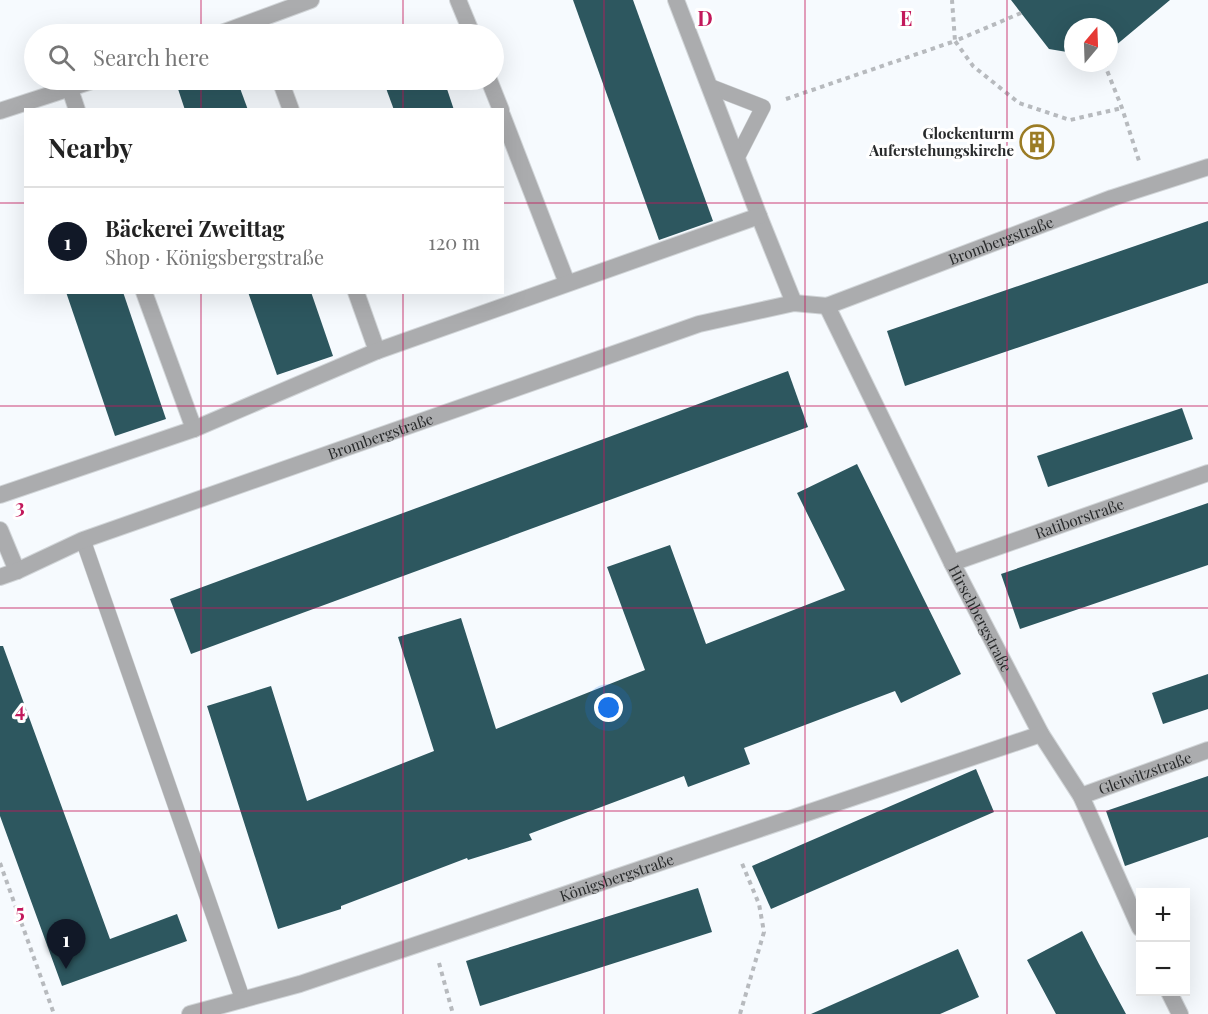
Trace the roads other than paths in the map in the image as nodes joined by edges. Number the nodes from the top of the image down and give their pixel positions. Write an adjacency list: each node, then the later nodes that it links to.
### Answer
1 (311, 0): 4 (street)
2 (459, 0): 5 (street)
3 (676, 0): 6 (street)
4 (267, 24)
5 (468, 24)
6 (710, 87): 16 (street); 16 (lane)
7 (67, 90): 14 (street)
8 (70, 90): 11 (street)
9 (284, 90): 12 (street)
10 (493, 90): 13 (street)
11 (76, 108)
12 (290, 108)
13 (500, 108)
14 (0, 111)
15 (504, 120): 19 (street)
16 (737, 158): 18 (street)
17 (1208, 167): 23 (street, Brombergstraße)
18 (759, 216): 19 (street); 22 (street)
19 (567, 283): 24 (street)
20 (145, 294): 25 (street)
21 (357, 294): 24 (street)
22 (794, 303): 23 (street, Brombergstraße); 29 (street, Brombergstraße)
23 (827, 306): 30 (street, Hirschbergstraße)
24 (377, 351): 25 (street)
25 (194, 429): 27 (street)
26 (1208, 473): 30 (street, Ratiborstraße)
27 (0, 495)
28 (0, 530): 31 (street)
29 (83, 540): 31 (street, Brombergstraße); 38 (lane)
30 (952, 563): 33 (street, Hirschbergstraße)
31 (17, 571): 32 (street, Brombergstraße)
32 (0, 577)
33 (1041, 734): 35 (street, Hirschbergstraße); 38 (street, Königsbergstraße)
34 (1208, 750): 35 (street, Gleiwitzstraße)
35 (1081, 796): 36 (street, Hirschbergstraße)
36 (1136, 919)
37 (1171, 996): 40 (street)
38 (243, 1000): 39 (street, Königsbergstraße)
39 (190, 1014)
40 (1180, 1014)

